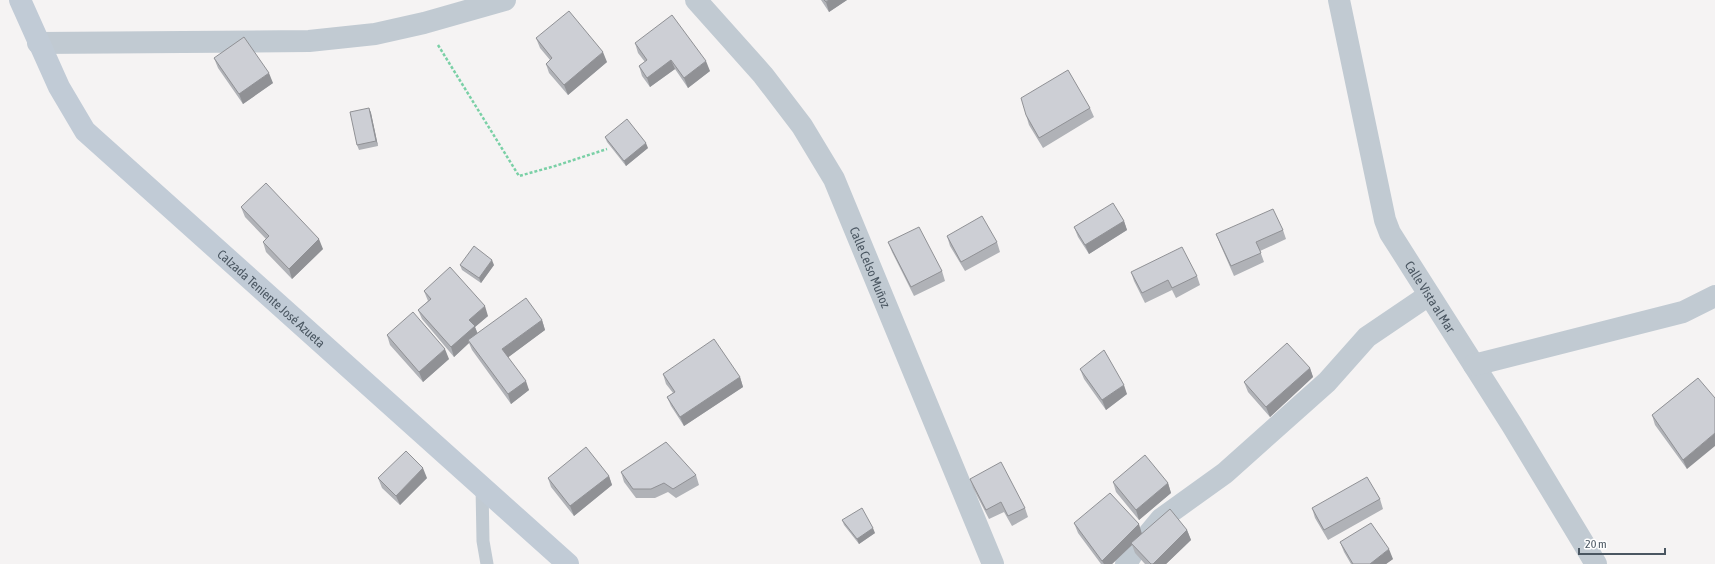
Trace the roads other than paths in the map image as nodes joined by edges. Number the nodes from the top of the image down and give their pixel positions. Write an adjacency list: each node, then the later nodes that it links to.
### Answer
1 (20, 0): 5 (main road, Calzada Teniente José Azueta)
2 (505, 0): 5 (street)
3 (696, 0): 12 (street, Calle Celso Muñoz)
4 (1339, 0): 6 (street, Calle Vista al Mar)
5 (38, 43): 9 (main road, Calzada Teniente José Azueta)
6 (1429, 295): 8 (street, Calle Vista al Mar); 13 (street)
7 (1715, 296): 8 (street)
8 (1474, 364): 14 (street, Calle Vista al Mar)
9 (482, 486): 10 (lane); 11 (main road, Calzada Teniente José Azueta)
10 (487, 564)
11 (568, 564)
12 (993, 564)
13 (1126, 564)
14 (1596, 564)

